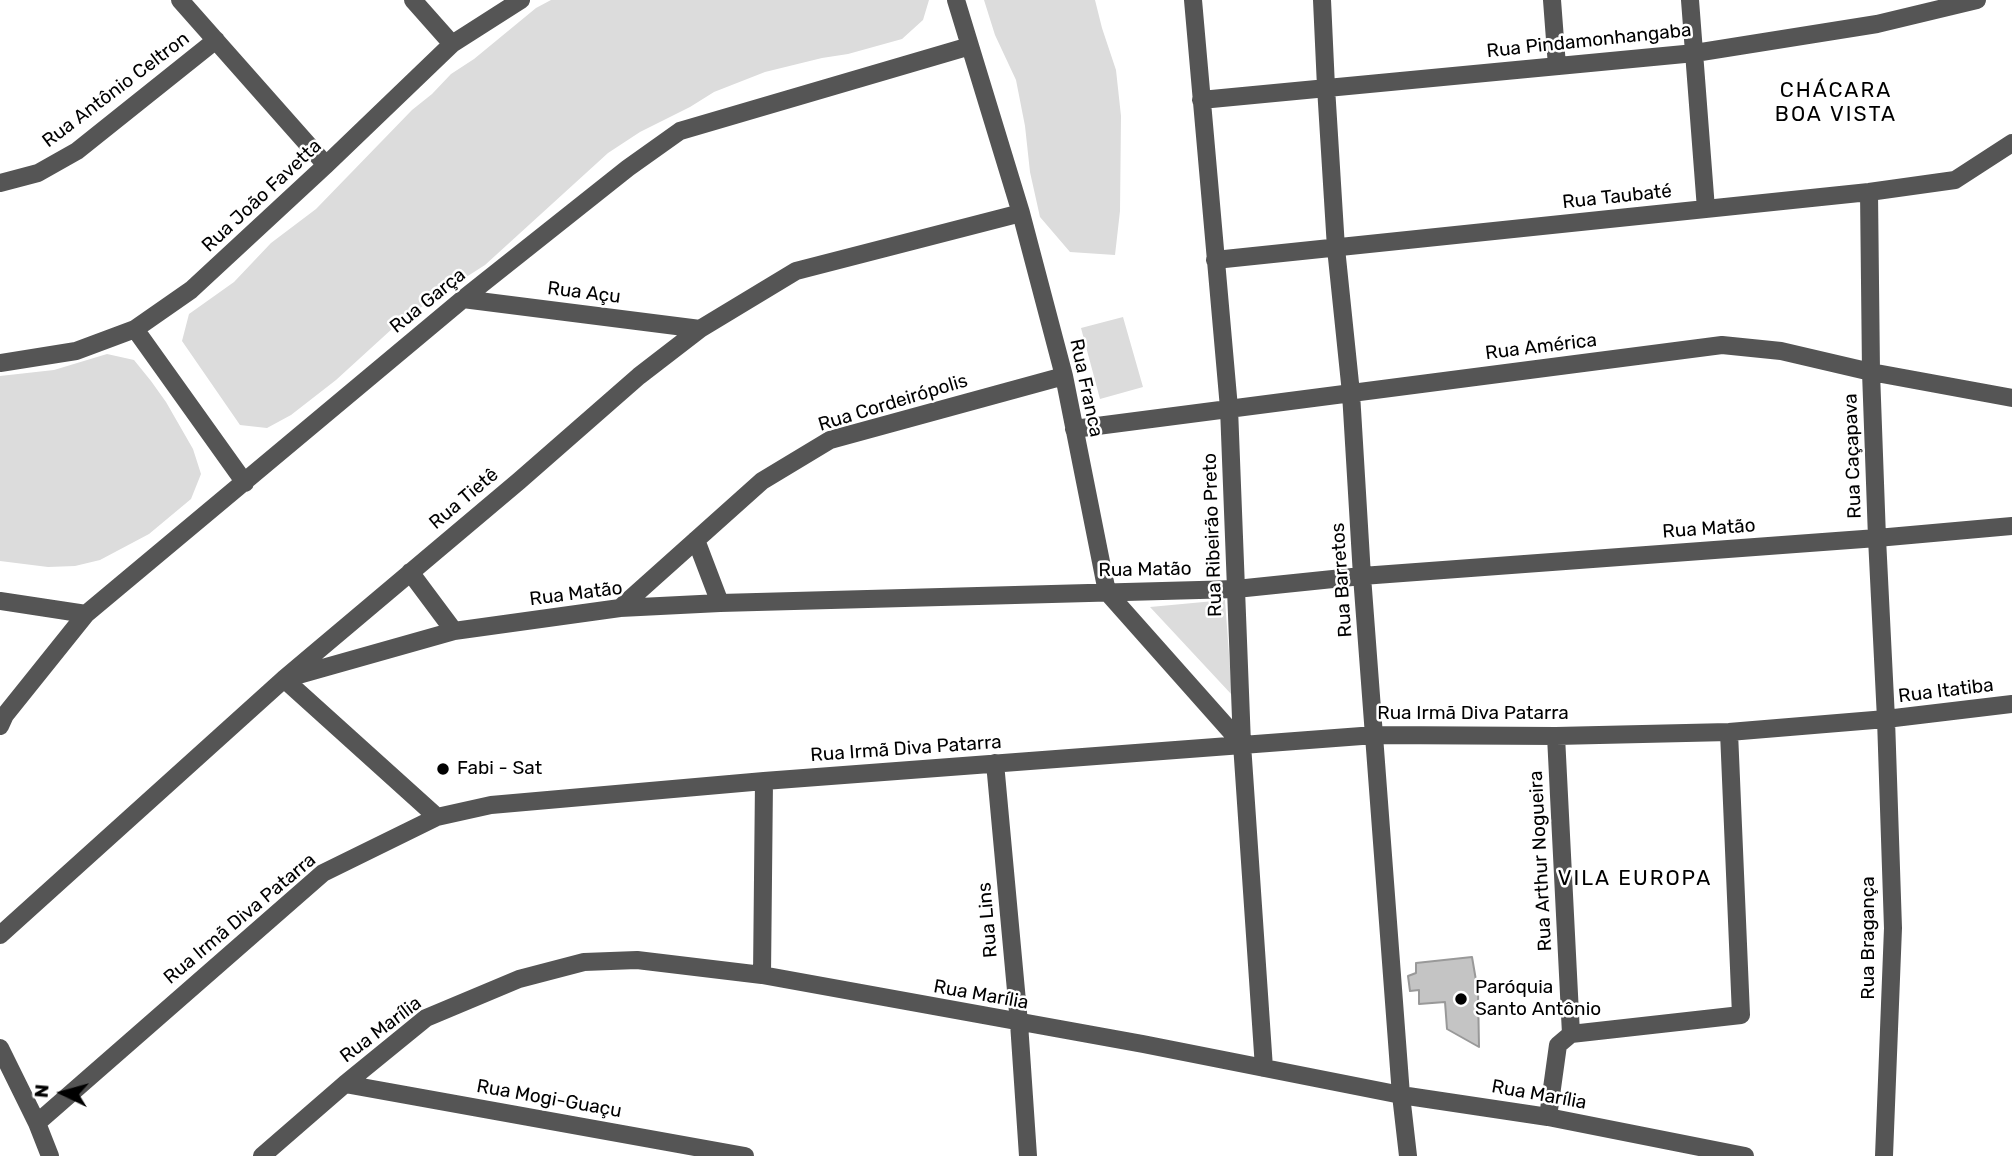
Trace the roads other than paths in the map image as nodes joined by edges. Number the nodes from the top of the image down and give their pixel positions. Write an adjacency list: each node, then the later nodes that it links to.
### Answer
1 (180, 0): 10 (street)
2 (413, 0): 11 (street)
3 (521, 0): 11 (street, Rua João Favetta)
4 (956, 0): 12 (street, Rua Franca)
5 (1193, 0): 16 (street, Rua Ribeirão Preto)
6 (1322, 0): 15 (street, Rua Barretos)
7 (1552, 0): 14 (street)
8 (1690, 0): 13 (street)
9 (1977, 0): 13 (street, Rua Pindamonhangaba)
10 (216, 40): 18 (street); 19 (street, Rua Antônio Celtron)
11 (452, 44): 18 (street, Rua João Favetta)
12 (970, 46): 22 (street, Rua Franca); 25 (street, Rua Garça)
13 (1695, 53): 14 (street, Rua Pindamonhangaba); 21 (street)
14 (1557, 66): 15 (street, Rua Pindamonhangaba)
15 (1326, 87): 16 (street, Rua Pindamonhangaba); 23 (street, Rua Barretos)
16 (1201, 100): 24 (street, Rua Ribeirão Preto)
17 (2012, 143): 20 (street, Rua Taubaté)
18 (326, 165): 26 (street, Rua João Favetta)
19 (0, 183)
20 (1869, 192): 21 (street, Rua Taubaté); 29 (street, Rua Caçapava)
21 (1706, 209): 23 (street, Rua Taubaté)
22 (1021, 213): 27 (street, Rua Tietê); 30 (street, Rua Franca)
23 (1336, 248): 24 (street, Rua Taubaté); 31 (street, Rua Barretos)
24 (1215, 260): 33 (street, Rua Ribeirão Preto)
25 (463, 299): 27 (street, Rua Açu); 35 (street, Rua Garça)
26 (135, 329): 28 (street, Rua João Favetta); 35 (street)
27 (700, 329): 39 (street, Rua Tietê)
28 (0, 363)
29 (1871, 372): 31 (street, Rua América); 32 (street, Rua América); 37 (street, Rua Caçapava)
30 (1064, 376): 34 (street, Rua Franca); 38 (street, Rua Cordeirópolis)
31 (1351, 393): 33 (street, Rua América); 40 (street, Rua Barretos)
32 (2012, 398)
33 (1229, 408): 34 (street, Rua América); 41 (street, Rua Ribeirão Preto)
34 (1074, 429): 42 (street, Rua Franca)
35 (245, 483): 46 (street, Rua Garça)
36 (2012, 526): 37 (street, Rua Matão)
37 (1877, 538): 40 (street, Rua Matão); 50 (street, Rua Caçapava)
38 (696, 540): 44 (street); 45 (street, Rua Cordeirópolis)
39 (410, 572): 47 (street); 48 (street, Rua Tietê)
40 (1362, 576): 41 (street, Rua Matão); 53 (street, Rua Barretos)
41 (1236, 589): 42 (street, Rua Matão); 55 (street, Rua Ribeirão Preto)
42 (1107, 592): 44 (street, Rua Matão); 55 (street)
43 (0, 601): 46 (street)
44 (720, 603): 45 (street, Rua Matão)
45 (620, 608): 47 (street, Rua Matão)
46 (86, 614): 51 (street, Rua Garça)
47 (454, 631): 48 (street, Rua Matão)
48 (284, 679): 58 (street); 59 (street, Rua Tietê)
49 (2012, 704): 50 (street, Rua Itatiba)
50 (1886, 719): 52 (street, Rua Irmã Diva Patarra); 75 (street, Rua Bragança)
51 (0, 726)
52 (1729, 732): 54 (street, Rua Irmã Diva Patarra); 62 (street)
53 (1375, 735): 54 (street, Rua Irmã Diva Patarra); 55 (street, Rua Irmã Diva Patarra); 66 (street, Rua Barretos)
54 (1556, 736): 62 (street, Rua Arthur Nogueira)
55 (1242, 744): 56 (street, Rua Irmã Diva Patarra); 64 (street, Rua Ribeirão Preto)
56 (995, 763): 57 (street, Rua Irmã Diva Patarra); 61 (street, Rua Lins)
57 (764, 781): 58 (street, Rua Irmã Diva Patarra); 60 (street)
58 (437, 817): 68 (street, Rua Irmã Diva Patarra)
59 (0, 935)
60 (762, 975): 61 (street, Rua Marília); 65 (street, Rua Marília)
61 (1019, 1023): 64 (street, Rua Marília); 72 (street, Rua Lins)
62 (1571, 1034): 67 (street)
63 (0, 1048): 68 (street)
64 (1264, 1068): 66 (street, Rua Marília)
65 (345, 1084): 70 (street, Rua Marília); 71 (street, Rua Mogi-Guaçu)
66 (1401, 1095): 67 (street, Rua Marília); 73 (street, Rua Barretos)
67 (1548, 1117): 74 (street, Rua Marília)
68 (37, 1123): 69 (street)
69 (50, 1156)
70 (262, 1156)
71 (745, 1156)
72 (1028, 1156)
73 (1408, 1156)
74 (1745, 1156)
75 (1884, 1156)

